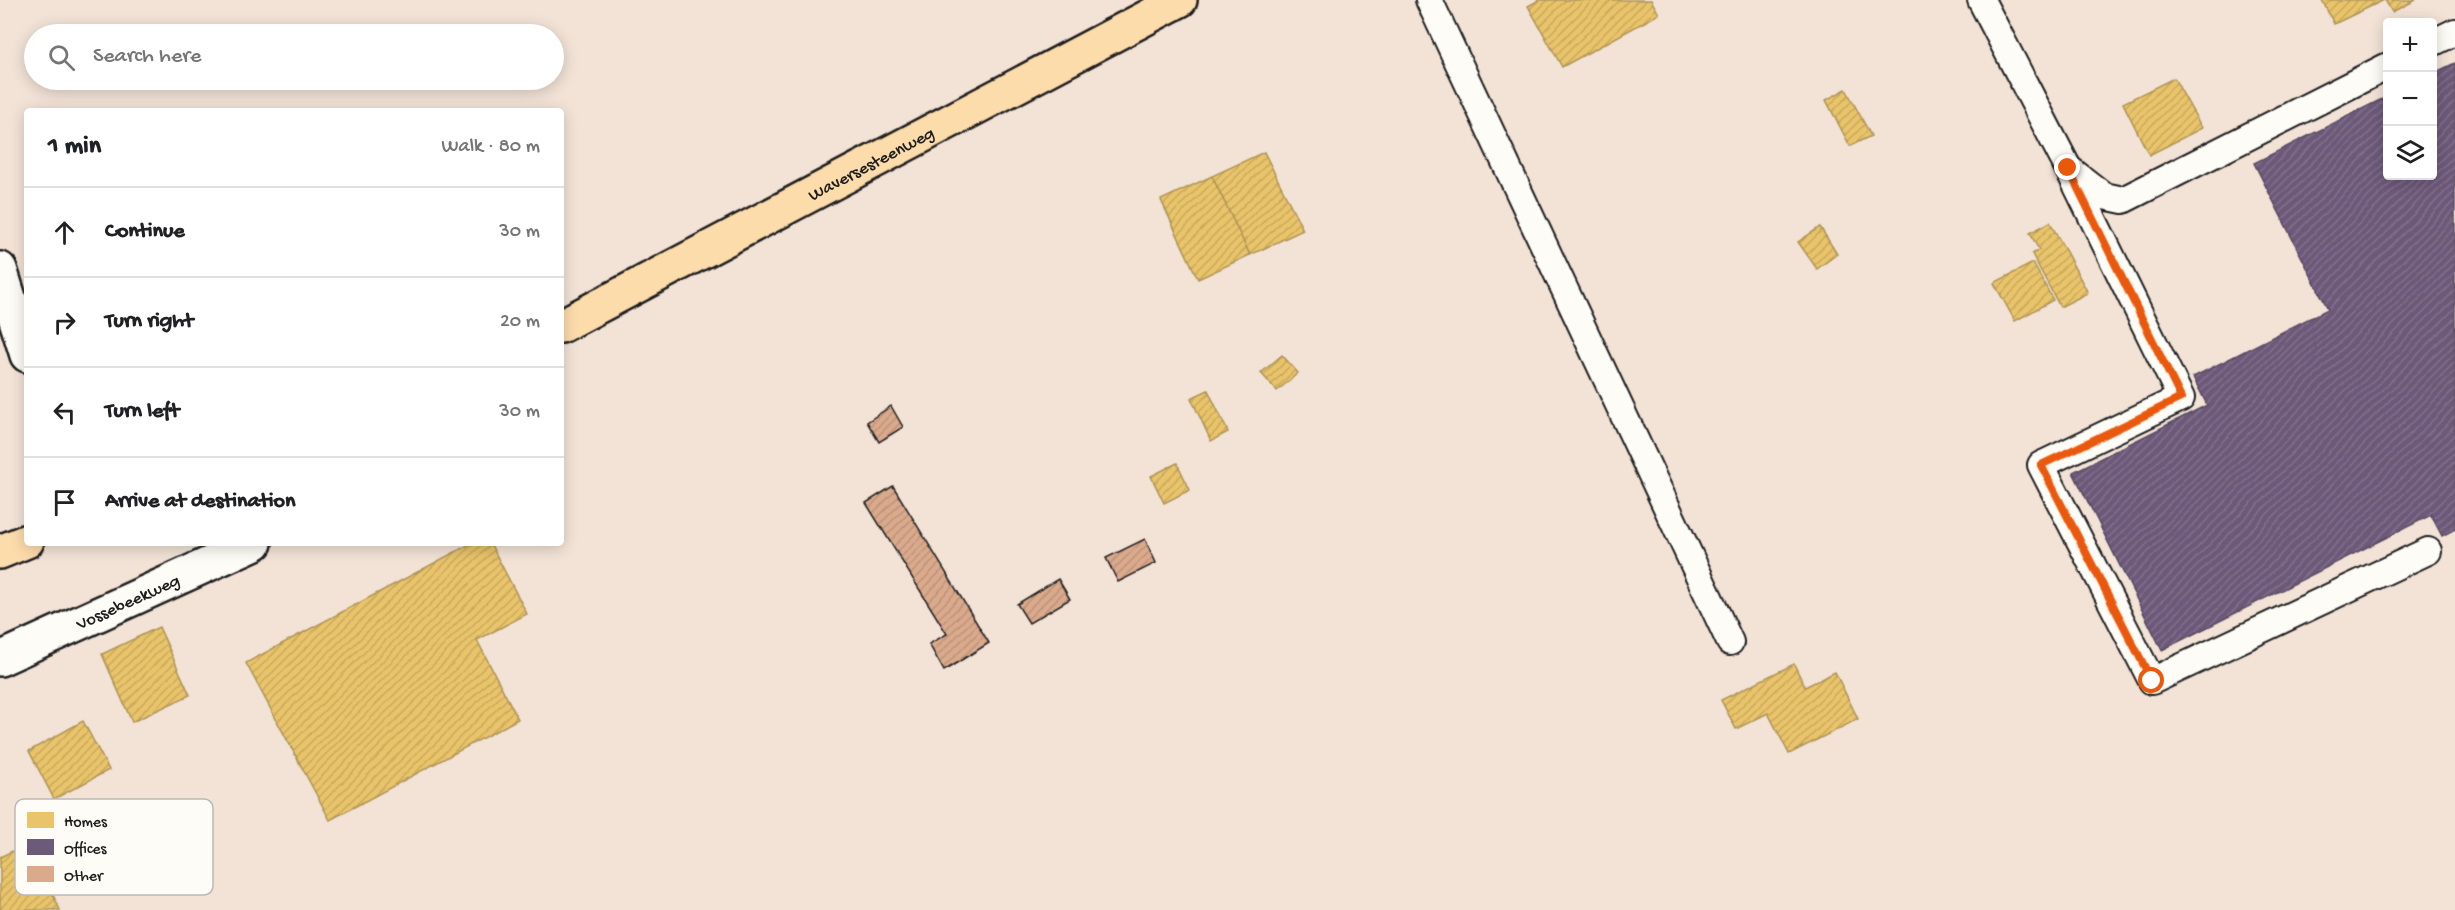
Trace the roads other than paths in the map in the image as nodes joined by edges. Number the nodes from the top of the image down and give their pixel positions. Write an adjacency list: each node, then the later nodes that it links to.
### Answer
1 (1180, 0): 9 (main road, Waversesteenweg)
2 (1429, 0): 15 (lane)
3 (1981, 0): 7 (lane)
4 (2455, 32): 5 (lane)
5 (2437, 41)
6 (2383, 69): 7 (lane)
7 (2068, 168): 13 (lane)
8 (0, 269): 10 (street)
9 (564, 325)
10 (24, 345)
11 (24, 542): 14 (main road)
12 (248, 546): 16 (street, Vossebeekweg)
13 (2428, 551)
14 (0, 552)
15 (1730, 642)
16 (0, 659)

